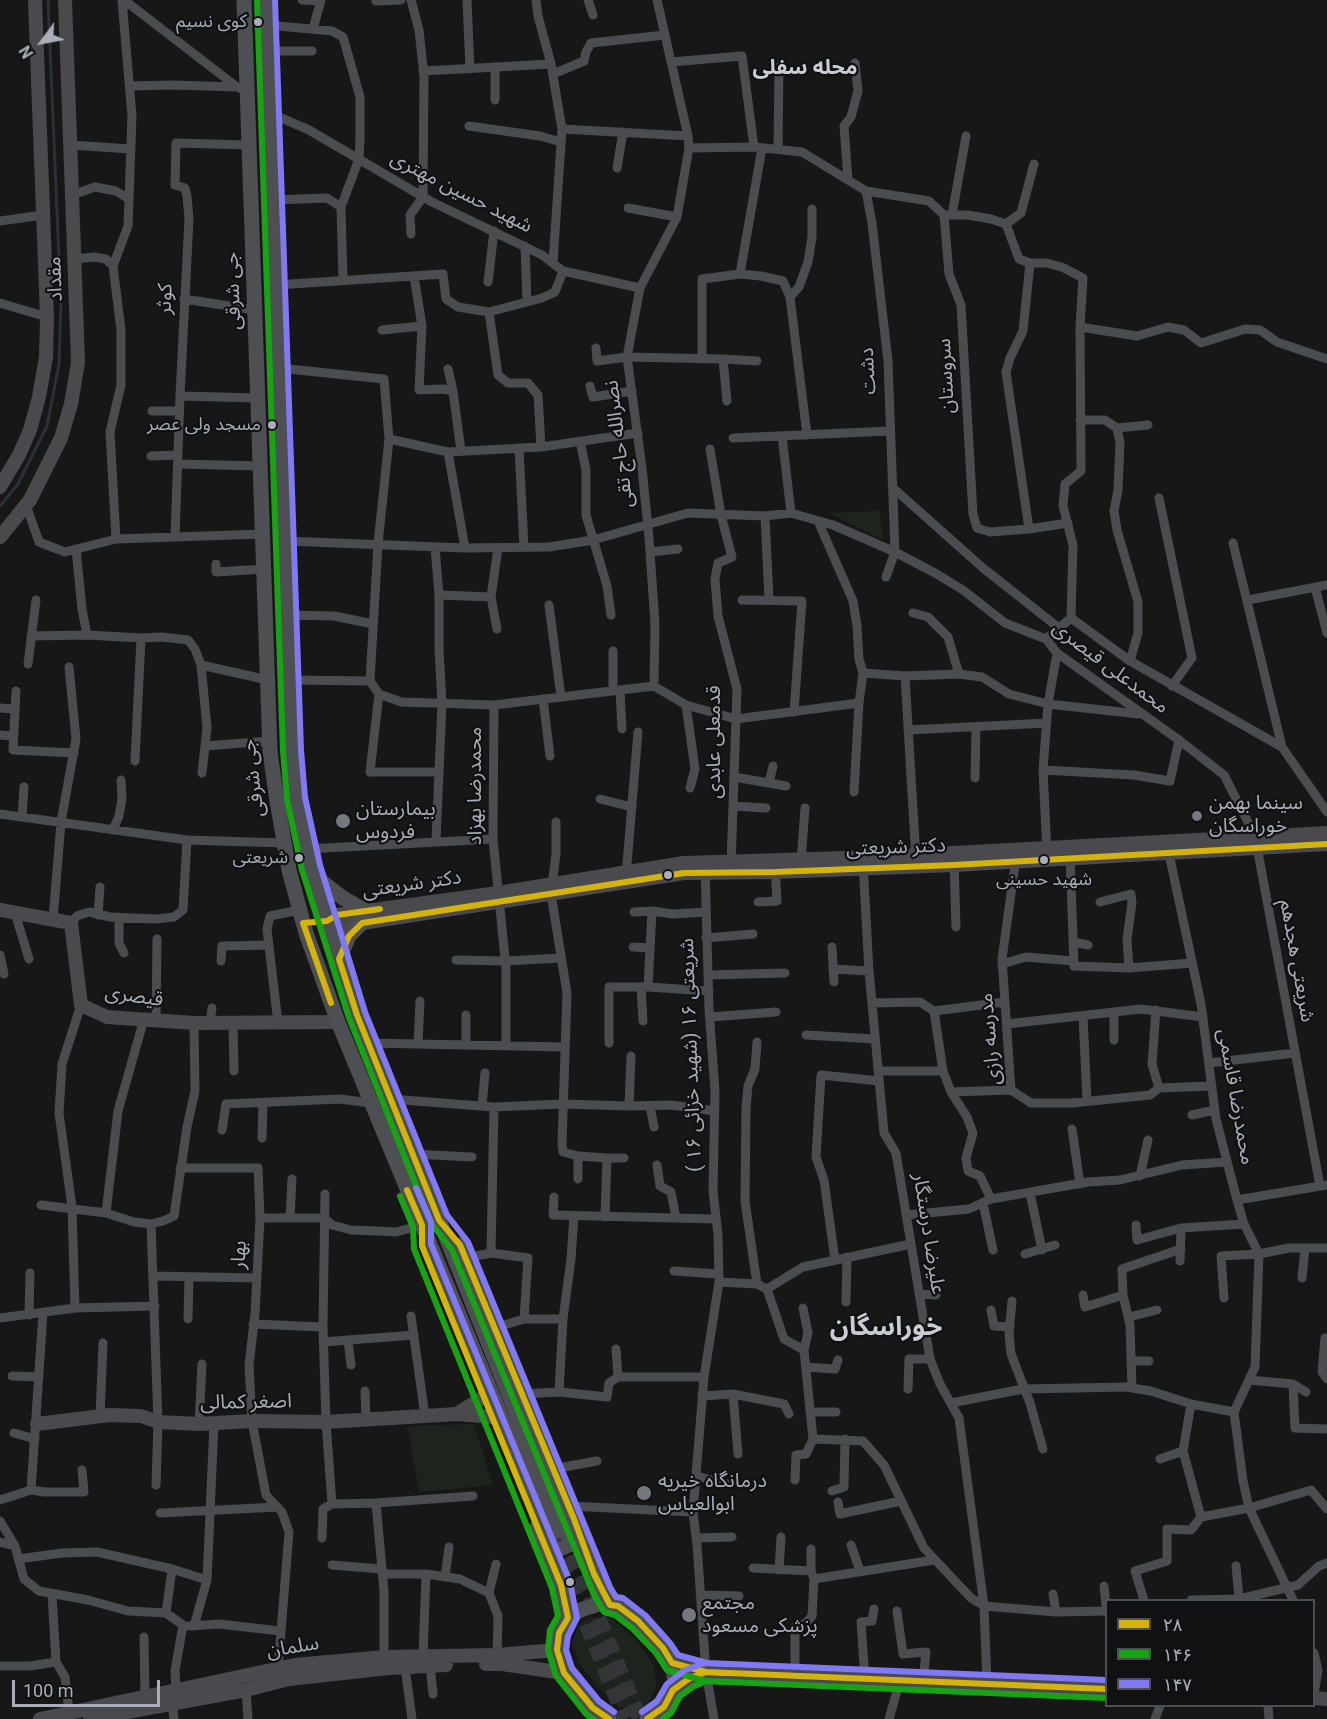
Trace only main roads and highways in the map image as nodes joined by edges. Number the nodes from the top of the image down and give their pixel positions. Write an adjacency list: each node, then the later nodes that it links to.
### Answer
1 (35, 0): 5 (main road, مقداد)
2 (64, 0): 6 (main road, مقداد)
3 (244, 0): 12 (main road, جی شرقی)
4 (266, 0): 10 (main road, جی شرقی)
5 (0, 487)
6 (0, 537)
7 (1327, 832): 8 (main road, دکتر شریعتی)
8 (1256, 842): 9 (main road, دکتر شریعتی); 13 (main road, دکتر شریعتی)
9 (1327, 844)
10 (311, 867): 13 (main road); 14 (main road, جی شرقی)
11 (0, 910): 16 (main road, قیصری)
12 (301, 916): 14 (main road); 16 (main road, جی شرقی)
13 (364, 917): 14 (main road, دکتر شریعتی); 15 (main road)
14 (327, 921): 15 (main road, جی شرقی)
15 (339, 959): 17 (main road, جی شرقی)
16 (338, 1022): 18 (main road, جی شرقی)
17 (439, 1220): 23 (main road, جی شرقی); 23 (main road)
18 (422, 1226): 19 (main road); 23 (main road, جی شرقی)
19 (484, 1396): 20 (main road); 21 (main road)
20 (457, 1414): 21 (main road, اصغر کمالی); 22 (main road, اصغر کمالی)
21 (493, 1417): 23 (main road)
22 (37, 1424)
23 (560, 1536): 24 (main road); 25 (main road)
24 (610, 1605): 25 (main road); 28 (main road)
25 (568, 1618): 26 (main road)
26 (557, 1650): 27 (main road, سلمان); 29 (main road)
27 (427, 1660): 29 (main road, سلمان); 33 (main road, سلمان); 33 (main road, سلمان)
28 (672, 1663): 30 (main road); 32 (main road)
29 (564, 1672): 38 (main road)
30 (706, 1672): 31 (main road); 32 (main road)
31 (1105, 1689)
32 (673, 1690): 34 (main road)
33 (145, 1702): 35 (main road, سلمان); 36 (main road, سلمان)
34 (663, 1713): 39 (main road)
35 (113, 1717): 37 (main road, سلمان)
36 (40, 1719)
37 (90, 1719)
38 (609, 1719)
39 (647, 1719)

